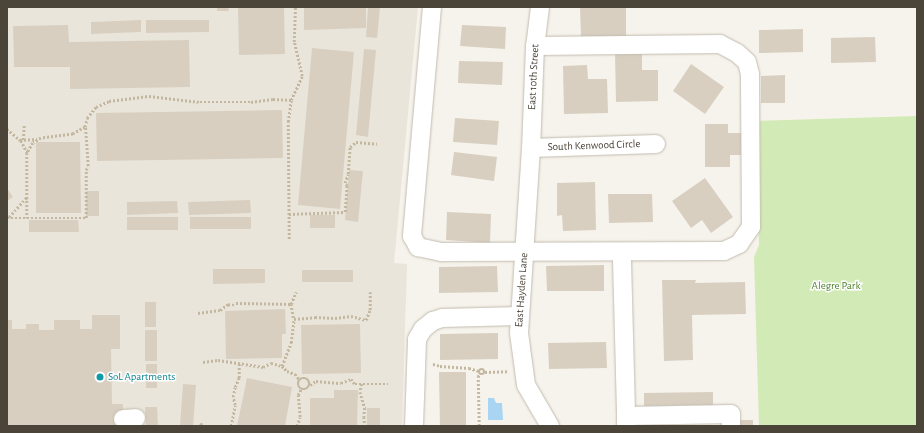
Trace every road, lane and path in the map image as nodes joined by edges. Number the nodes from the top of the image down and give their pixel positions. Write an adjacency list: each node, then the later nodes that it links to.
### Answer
1 (294, 7): 5 (path)
2 (432, 7): 20 (street)
3 (540, 7): 4 (street, East 10th Street)
4 (535, 46): 13 (street, East 10th Street); 20 (street)
5 (292, 100): 7 (path); 16 (path)
6 (24, 126): 10 (path)
7 (85, 127): 14 (path); 18 (path)
8 (7, 129): 10 (path)
9 (38, 139): 10 (path)
10 (22, 140): 14 (path)
11 (377, 144): 16 (path)
12 (656, 144): 13 (street, South Kenwood Circle)
13 (531, 148): 20 (street, East Hayden Lane)
14 (27, 153): 15 (path)
15 (27, 196): 17 (path); 18 (path)
16 (289, 214): 19 (path)
17 (8, 218): 18 (path)
18 (28, 218)
19 (289, 239)
20 (524, 250): 26 (street, East Hayden Lane)
21 (622, 260): 39 (street)
22 (296, 292): 24 (path)
23 (370, 292): 27 (path)
24 (291, 304): 25 (path); 27 (path)
25 (198, 312)
26 (520, 316): 28 (street); 45 (street, East Hayden Lane)
27 (294, 319): 31 (path)
28 (416, 358): 33 (path); 43 (street)
29 (203, 362): 30 (path)
30 (238, 364): 31 (path); 40 (path)
31 (282, 366): 34 (path)
32 (509, 371): 33 (path)
33 (479, 373): 44 (path)
34 (300, 380): 37 (path); 38 (path)
35 (362, 384): 36 (path); 37 (path); 42 (path)
36 (388, 384)
37 (310, 385): 38 (path)
38 (301, 389): 41 (path)
39 (626, 421): 46 (street)
40 (231, 426)
41 (296, 426)
42 (365, 426)
43 (414, 426)
44 (479, 426)
45 (550, 426)
46 (732, 426)

